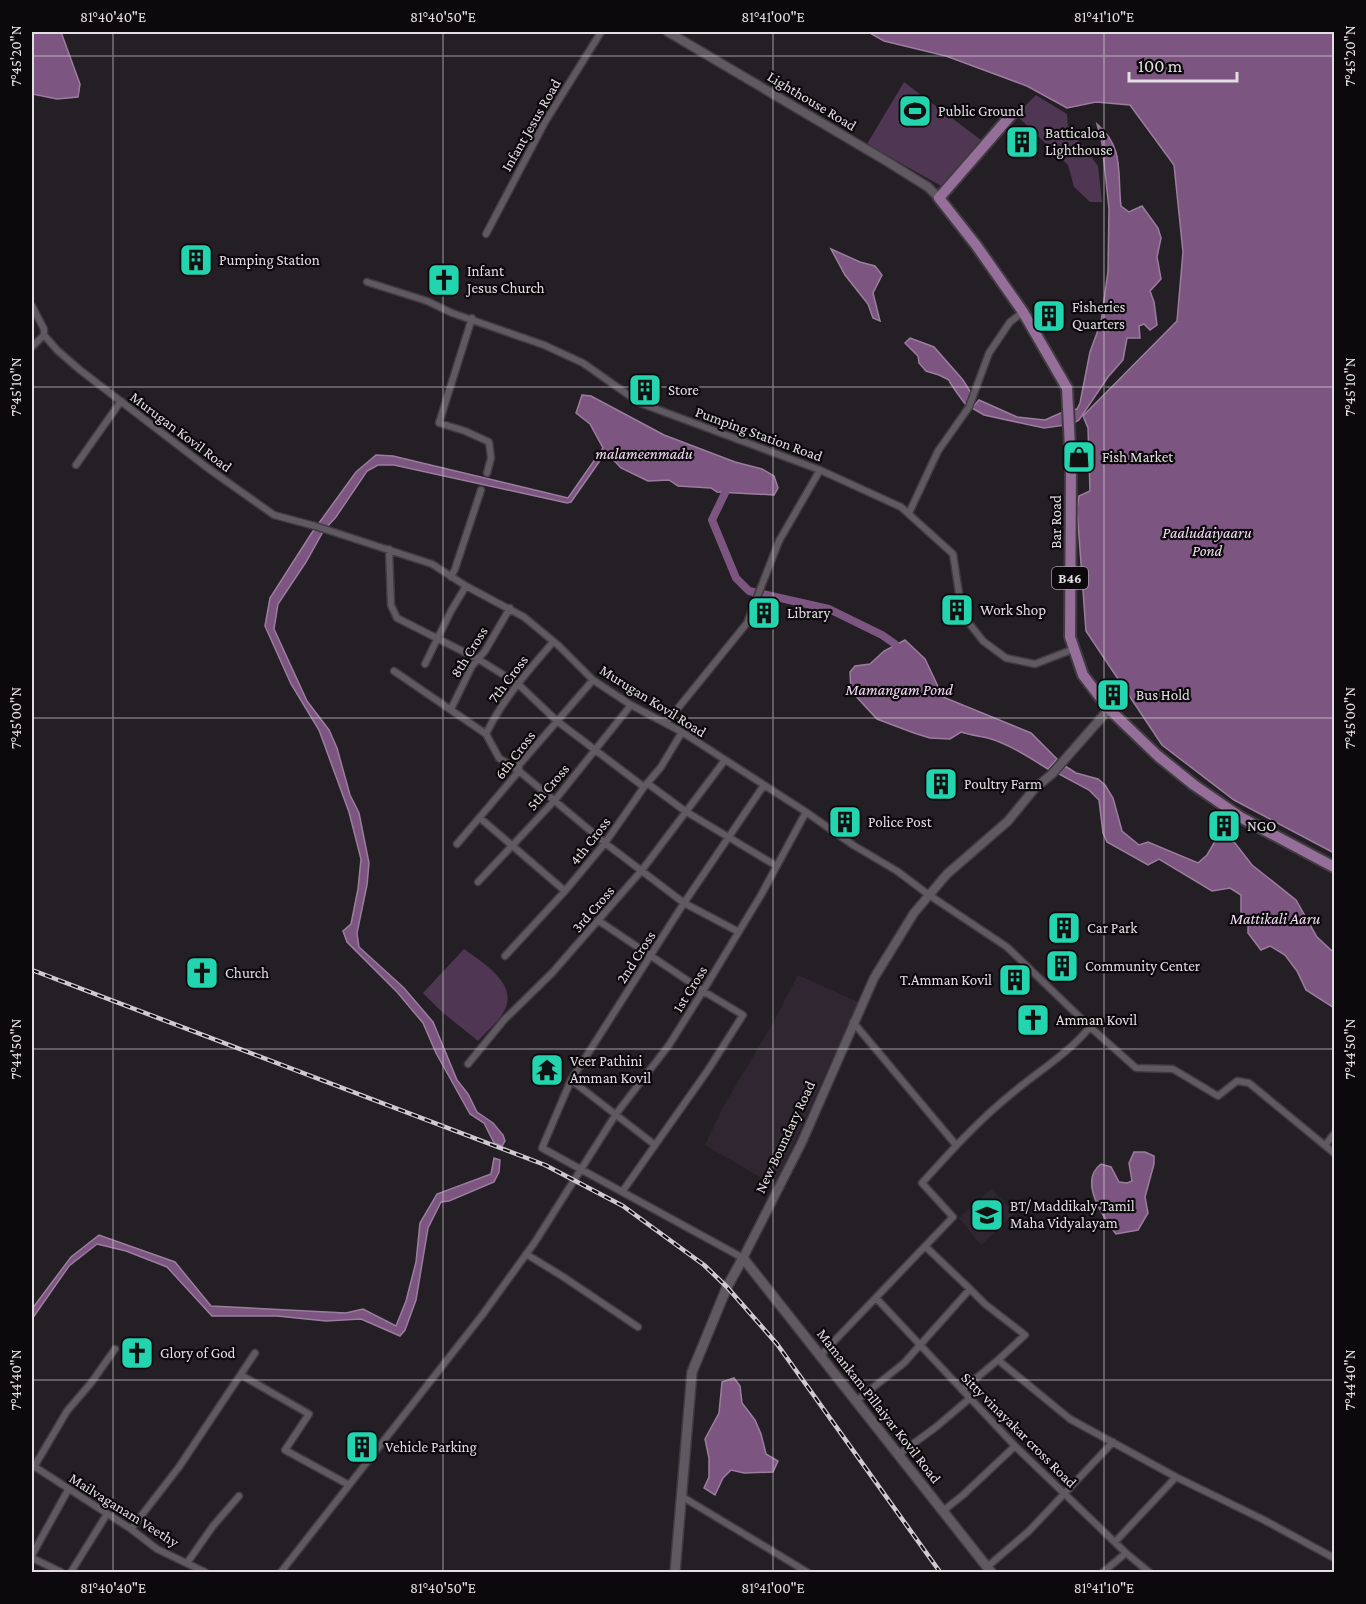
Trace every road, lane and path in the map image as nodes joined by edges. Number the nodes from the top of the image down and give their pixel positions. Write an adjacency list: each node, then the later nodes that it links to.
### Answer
1 (601, 32): 5 (street, Infant Jesus Road)
2 (668, 32): 4 (street, Lighthouse Road)
3 (1012, 114): 4 (main road)
4 (939, 198): 8 (main road, Bar Road / B46)
5 (486, 234)
6 (366, 282): 9 (street, Pumping Station Road)
7 (32, 306): 10 (street)
8 (1023, 312): 17 (street); 24 (main road, Bar Road / B46)
9 (472, 318): 14 (street, Pumping Station Road); 15 (street)
10 (44, 336): 11 (street); 12 (street, Murugan Kovil Road)
11 (32, 347)
12 (121, 401): 13 (street); 18 (street, Murugan Kovil Road)
13 (76, 465)
14 (820, 470): 17 (street, Pumping Station Road); 34 (street)
15 (487, 473)
16 (481, 490): 19 (street)
17 (909, 513): 24 (street, Pumping Station Road)
18 (389, 549): 19 (street, Murugan Kovil Road); 22 (street)
19 (451, 577): 20 (street, Murugan Kovil Road)
20 (466, 586): 21 (street, Murugan Kovil Road); 22 (street)
21 (510, 608): 23 (street, Murugan Kovil Road); 25 (street, 8th Cross)
22 (438, 638): 25 (street); 26 (street)
23 (554, 642): 28 (street, Murugan Kovil Road); 29 (street, 7th Cross)
24 (1074, 649): 32 (main road, Bar Road / B46)
25 (478, 659): 29 (street); 31 (street, 8th Cross)
26 (425, 663)
27 (394, 671): 31 (street)
28 (594, 680): 30 (street, Murugan Kovil Road); 33 (street, 6th Cross)
29 (518, 684): 33 (street); 36 (street, 7th Cross)
30 (631, 705): 34 (street, Murugan Kovil Road); 37 (street, 5th Cross)
31 (451, 709): 36 (street)
32 (1109, 709): 51 (main road, Bar Road / B46); 55 (street, New Boundary Road)
33 (557, 721): 37 (street); 39 (street, 6th Cross)
34 (666, 723): 35 (street, Murugan Kovil Road)
35 (682, 732): 38 (street, Murugan Kovil Road); 40 (street, 4th Cross)
36 (486, 734): 39 (street)
37 (595, 749): 40 (street); 42 (street, 5th Cross)
38 (725, 760): 41 (street, Murugan Kovil Road); 43 (street, 3rd Cross)
39 (519, 771): 42 (street); 45 (street, 6th Cross)
40 (645, 785): 43 (street); 47 (street, 4th Cross)
41 (764, 785): 44 (street, Murugan Kovil Road); 46 (street, 2nd Cross)
42 (555, 800): 47 (street); 49 (street, 5th Cross)
43 (685, 811): 46 (street); 52 (street, 3rd Cross)
44 (806, 812): 50 (street, 1st Cross); 55 (street, Murugan Kovil Road)
45 (480, 818): 48 (street, 6th Cross); 49 (street)
46 (728, 838): 50 (street); 56 (street, 2nd Cross)
47 (605, 843): 52 (street); 54 (street, 4th Cross)
48 (457, 844)
49 (512, 846): 53 (street, 5th Cross); 54 (street)
50 (776, 865): 58 (street, 1st Cross)
51 (1335, 867)
52 (642, 870): 56 (street); 57 (street, 3rd Cross)
53 (478, 882)
54 (565, 891): 59 (street, 4th Cross)
55 (929, 895): 62 (street, New Boundary Road); 63 (street, Murugan Kovil Road)
56 (684, 903): 58 (street); 60 (street, 2nd Cross)
57 (599, 921): 60 (street); 64 (street, 3rd Cross)
58 (739, 932): 61 (street, 1st Cross)
59 (505, 956)
60 (651, 956): 61 (street); 65 (street, 2nd Cross)
61 (703, 991): 66 (street, 1st Cross); 69 (street)
62 (853, 1022): 70 (street); 76 (street, New Boundary Road)
63 (1090, 1027): 68 (street, Murugan Kovil Road); 70 (street)
64 (468, 1064)
65 (571, 1080): 66 (street); 72 (street, 2nd Cross)
66 (616, 1114): 69 (street); 72 (street, 1st Cross)
67 (1335, 1134): 68 (street)
68 (1326, 1144): 71 (street)
69 (655, 1145): 73 (street)
70 (956, 1145): 74 (street)
71 (1335, 1153)
72 (581, 1171): 73 (street); 75 (street, 1st Cross)
73 (622, 1192): 76 (street)
74 (926, 1247): 77 (street); 78 (street)
75 (526, 1254): 79 (street); 94 (street, 1st Cross)
76 (743, 1258): 83 (main road, Mamankam Pillaiyar Kovil Road); 98 (main road, New Boundary Road)
77 (970, 1289): 80 (street); 84 (street)
78 (876, 1298): 80 (street, Sitty vinayakar cross Road); 83 (street)
79 (638, 1327)
80 (920, 1345): 86 (street, Sitty vinayakar cross Road); 88 (street)
81 (115, 1349): 92 (street)
82 (255, 1353): 85 (street)
83 (820, 1356): 88 (main road, Mamankam Pillaiyar Kovil Road)
84 (998, 1360): 86 (street); 89 (street)
85 (241, 1375): 94 (street); 101 (street)
86 (962, 1390): 87 (street, Sitty vinayakar cross Road)
87 (969, 1398): 90 (street, Sitty vinayakar cross Road); 91 (street)
88 (856, 1401): 91 (main road, Mamankam Pillaiyar Kovil Road)
89 (1113, 1442): 93 (street); 96 (street)
90 (1015, 1446): 96 (street, Sitty vinayakar cross Road); 99 (street)
91 (898, 1455): 99 (main road, Mamankam Pillaiyar Kovil Road)
92 (33, 1466): 95 (street, Mailvaganam Veethy)
93 (1176, 1477): 102 (street); 105 (street)
94 (349, 1485): 111 (street, 1st Cross)
95 (68, 1490): 100 (street, Mailvaganam Veethy); 104 (street)
96 (1065, 1493): 102 (street, Sitty vinayakar cross Road); 107 (street)
97 (239, 1496): 106 (street)
98 (681, 1496): 112 (main road, New Boundary Road); 113 (street)
99 (943, 1511): 107 (main road, Mamankam Pillaiyar Kovil Road)
100 (107, 1514): 101 (street, Mailvaganam Veethy); 109 (street)
101 (130, 1529): 106 (street, Mailvaganam Veethy)
102 (1115, 1542): 103 (street, Sitty vinayakar cross Road)
103 (1126, 1553): 114 (street); 115 (street, Sitty vinayakar cross Road)
104 (32, 1556): 108 (street)
105 (1335, 1558)
106 (187, 1563): 110 (street, Mailvaganam Veethy)
107 (989, 1570)
108 (61, 1572)
109 (71, 1572)
110 (205, 1572)
111 (281, 1572)
112 (675, 1572)
113 (807, 1572)
114 (1102, 1572)
115 (1149, 1572)

